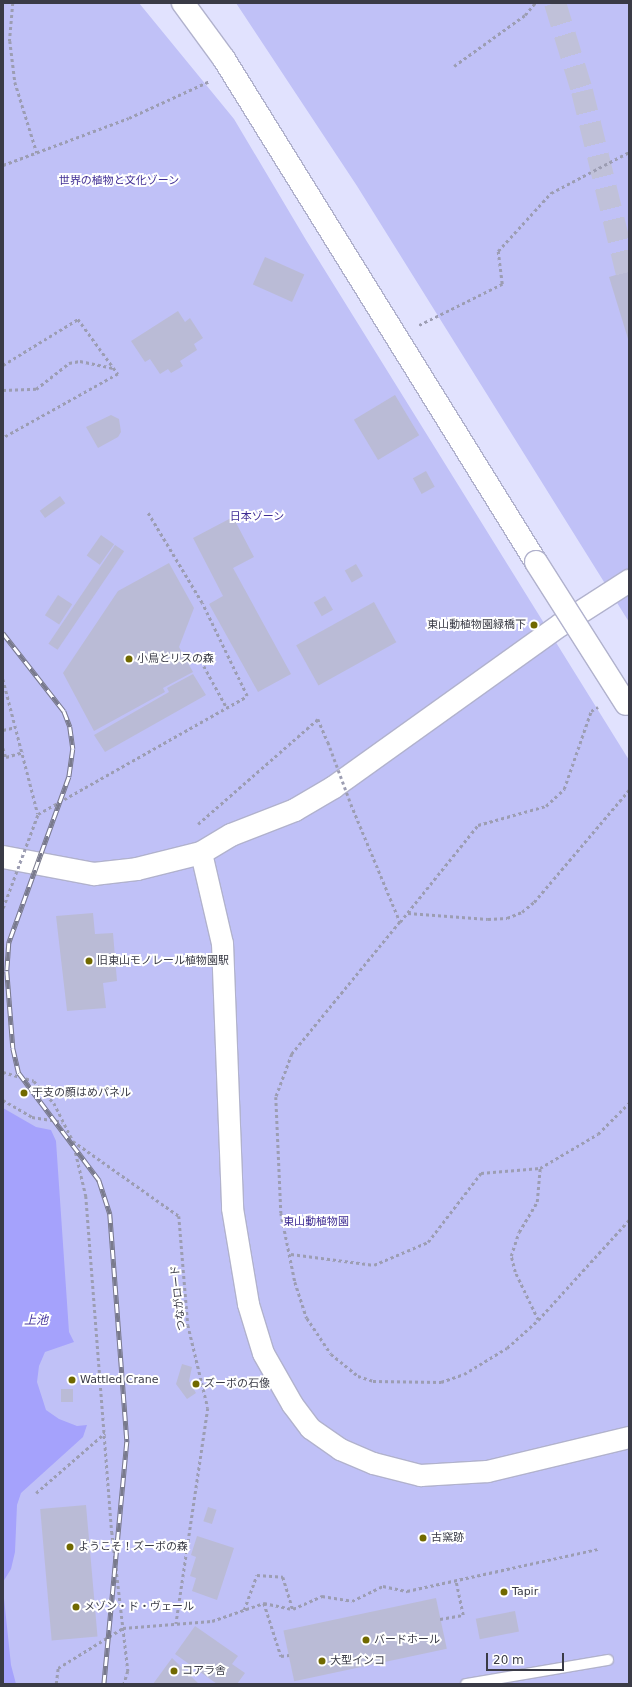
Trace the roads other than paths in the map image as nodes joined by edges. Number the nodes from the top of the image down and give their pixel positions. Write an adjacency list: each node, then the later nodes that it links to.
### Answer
1 (183, 3): 3 (street, bridge)
2 (629, 581): 4 (street)
3 (627, 707)
4 (201, 853): 5 (street); 6 (street)
5 (3, 857)
6 (629, 1437)
7 (608, 1660): 8 (lane)
8 (466, 1684)

